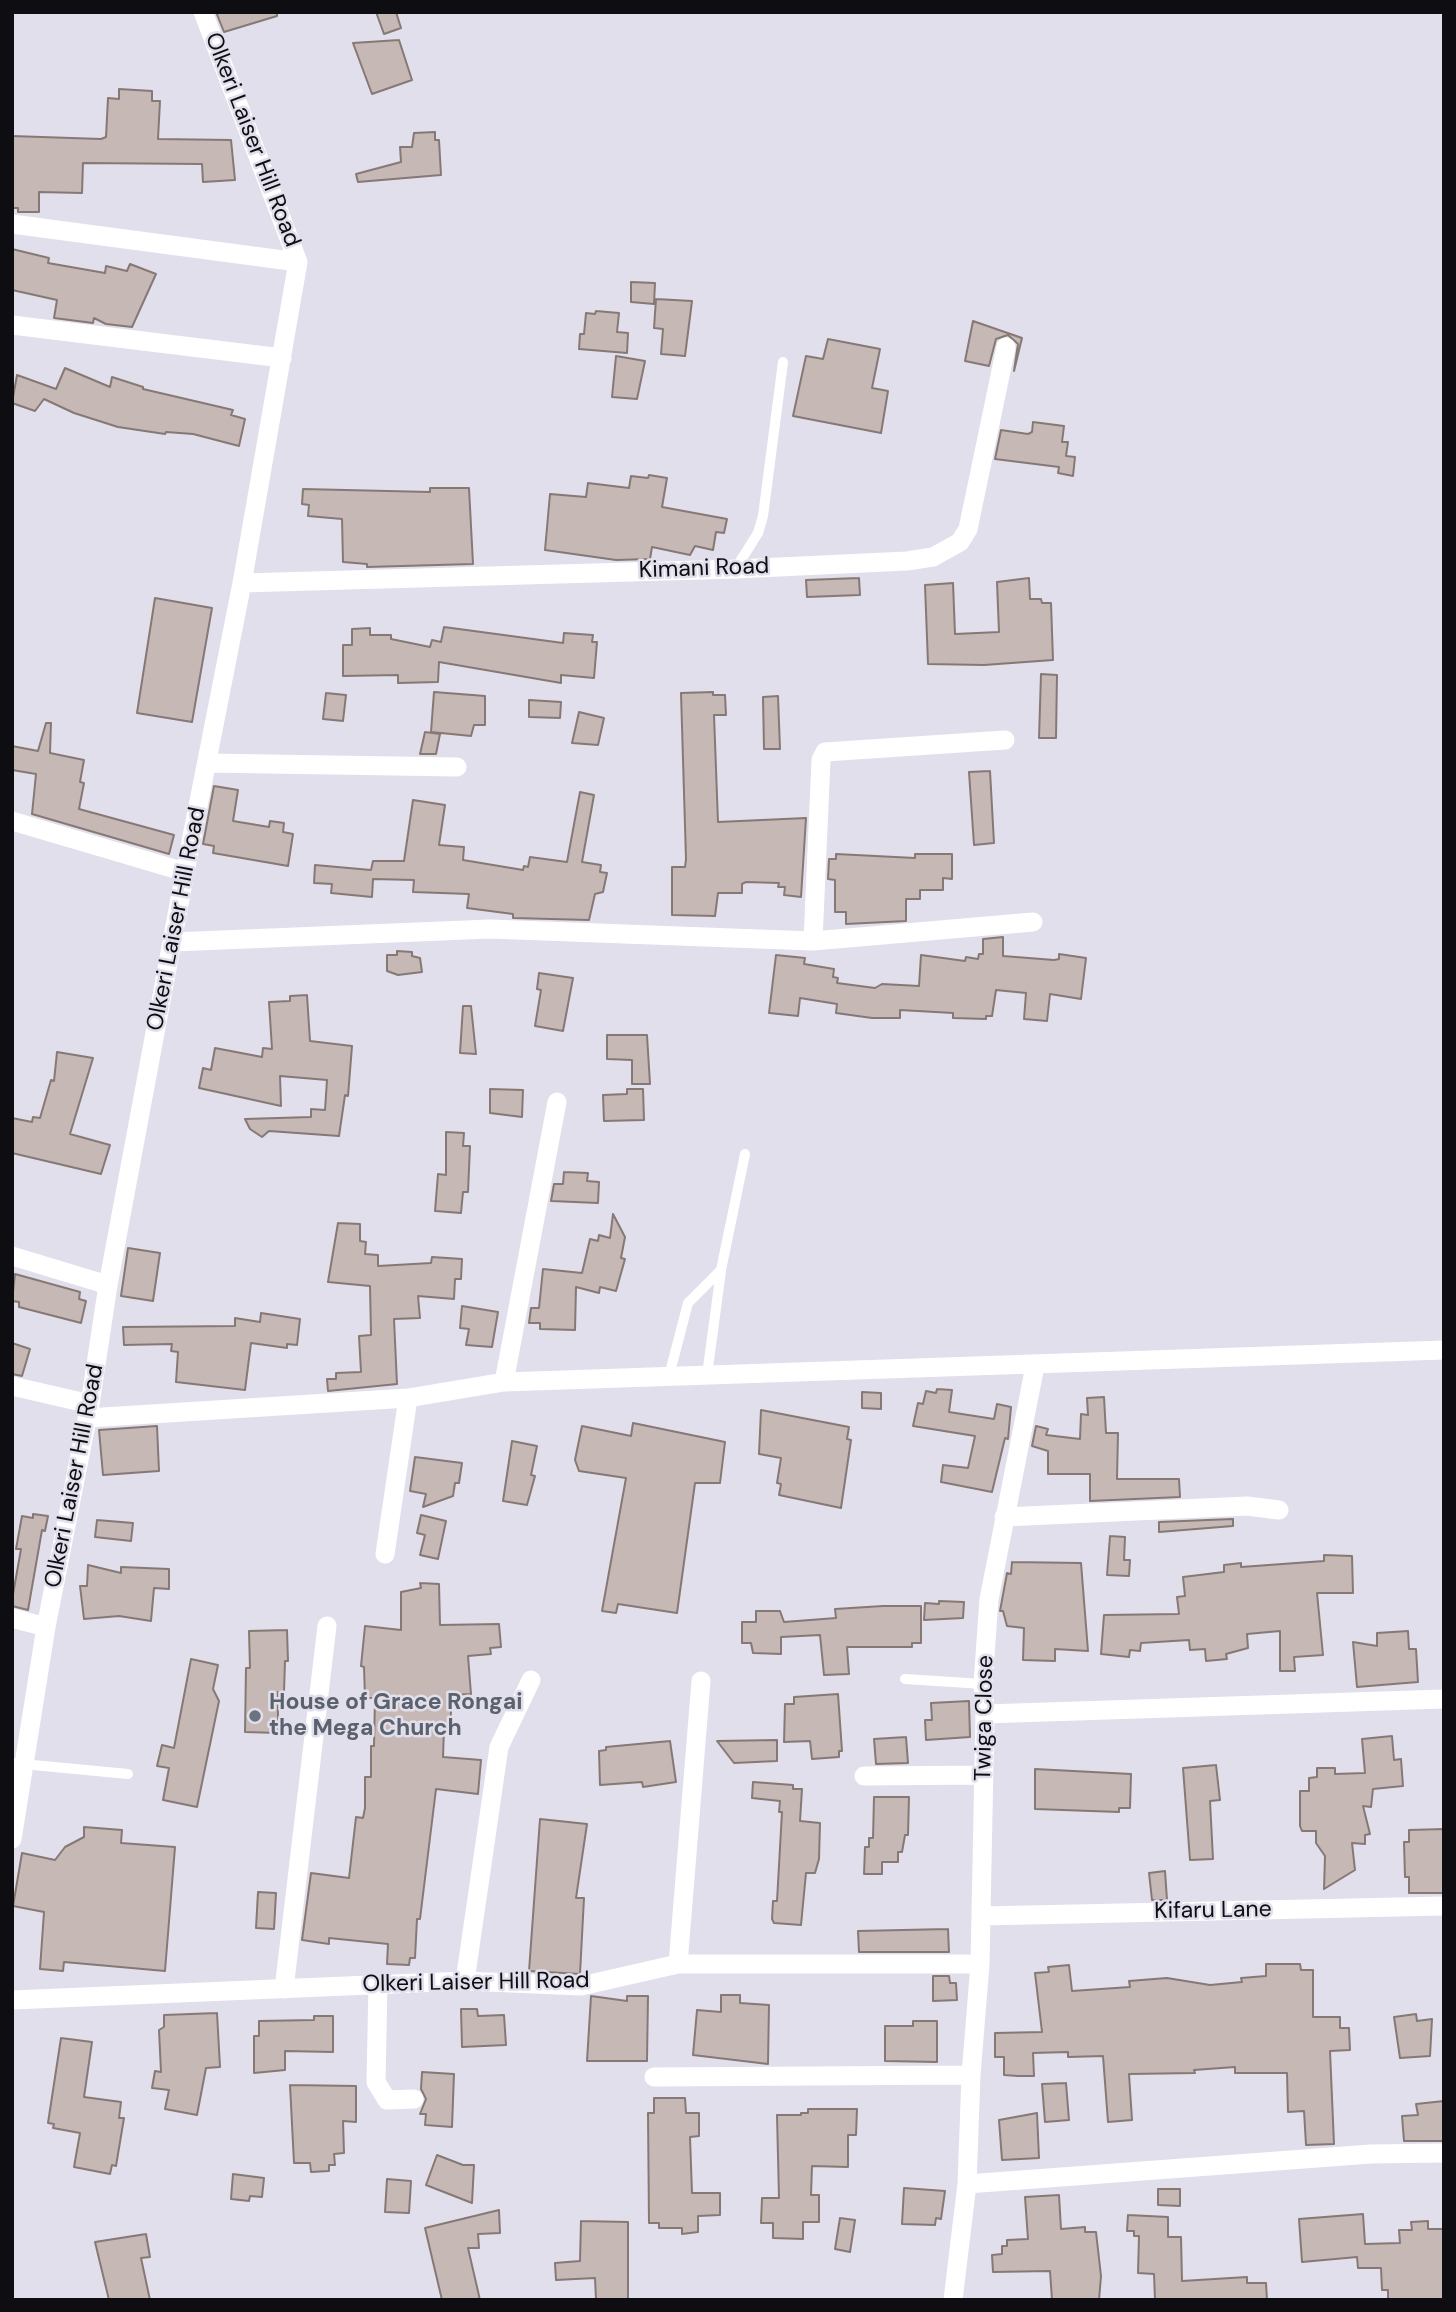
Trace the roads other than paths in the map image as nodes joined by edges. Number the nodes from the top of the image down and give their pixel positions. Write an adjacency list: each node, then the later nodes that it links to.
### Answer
1 (203, 12): 3 (street, Olkeri Laiser Hill Road)
2 (12, 224): 3 (street)
3 (298, 262): 6 (street, Olkeri Laiser Hill Road)
4 (12, 325): 6 (street)
5 (1006, 347): 8 (street, Kimani Road)
6 (282, 358): 9 (street, Olkeri Laiser Hill Road)
7 (783, 362): 8 (lane)
8 (736, 569): 9 (street, Kimani Road)
9 (242, 583): 11 (street, Olkeri Laiser Hill Road)
10 (1005, 740): 16 (street)
11 (207, 763): 12 (street); 14 (street, Olkeri Laiser Hill Road)
12 (457, 767)
13 (12, 821): 14 (street)
14 (185, 872): 17 (street, Olkeri Laiser Hill Road)
15 (1033, 922): 16 (street)
16 (813, 941): 17 (street)
17 (173, 942): 22 (street, Olkeri Laiser Hill Road)
18 (556, 1102): 27 (street)
19 (745, 1154): 21 (lane)
20 (12, 1256): 22 (street)
21 (721, 1270): 25 (lane); 26 (lane)
22 (108, 1285): 30 (street, Olkeri Laiser Hill Road)
23 (1444, 1350): 24 (street)
24 (1035, 1366): 25 (street); 32 (street, Twiga Close)
25 (707, 1376): 26 (street)
26 (668, 1377): 27 (street)
27 (504, 1382): 29 (street)
28 (12, 1386): 30 (street)
29 (408, 1398): 30 (street); 33 (street)
30 (88, 1411): 36 (street, Olkeri Laiser Hill Road)
31 (1279, 1510): 32 (street)
32 (1004, 1517): 40 (street, Twiga Close)
33 (385, 1554)
34 (12, 1618): 36 (street)
35 (327, 1626): 54 (street)
36 (46, 1627): 43 (street, Olkeri Laiser Hill Road)
37 (905, 1679): 40 (lane)
38 (531, 1680): 52 (street)
39 (701, 1681): 51 (street)
40 (983, 1684): 42 (street, Twiga Close)
41 (1444, 1699): 42 (street)
42 (985, 1714): 45 (street, Twiga Close)
43 (19, 1765): 44 (lane); 47 (street, Olkeri Laiser Hill Road)
44 (128, 1774)
45 (985, 1775): 46 (street); 49 (street, Twiga Close)
46 (864, 1776)
47 (12, 1839)
48 (1444, 1906): 49 (street, Kifaru Lane)
49 (982, 1916): 50 (street, Twiga Close)
50 (980, 1964): 51 (street, Olkeri Laiser Hill Road); 56 (street, Twiga Close)
51 (678, 1965): 52 (street, Olkeri Laiser Hill Road)
52 (465, 1981): 53 (street, Olkeri Laiser Hill Road)
53 (378, 1984): 54 (street, Olkeri Laiser Hill Road); 58 (street)
54 (284, 1989): 55 (street, Olkeri Laiser Hill Road)
55 (12, 2000)
56 (971, 2075): 57 (street); 60 (street, Twiga Close)
57 (654, 2077)
58 (414, 2099)
59 (1444, 2154): 60 (street)
60 (967, 2184): 61 (street, Twiga Close)
61 (953, 2300)

